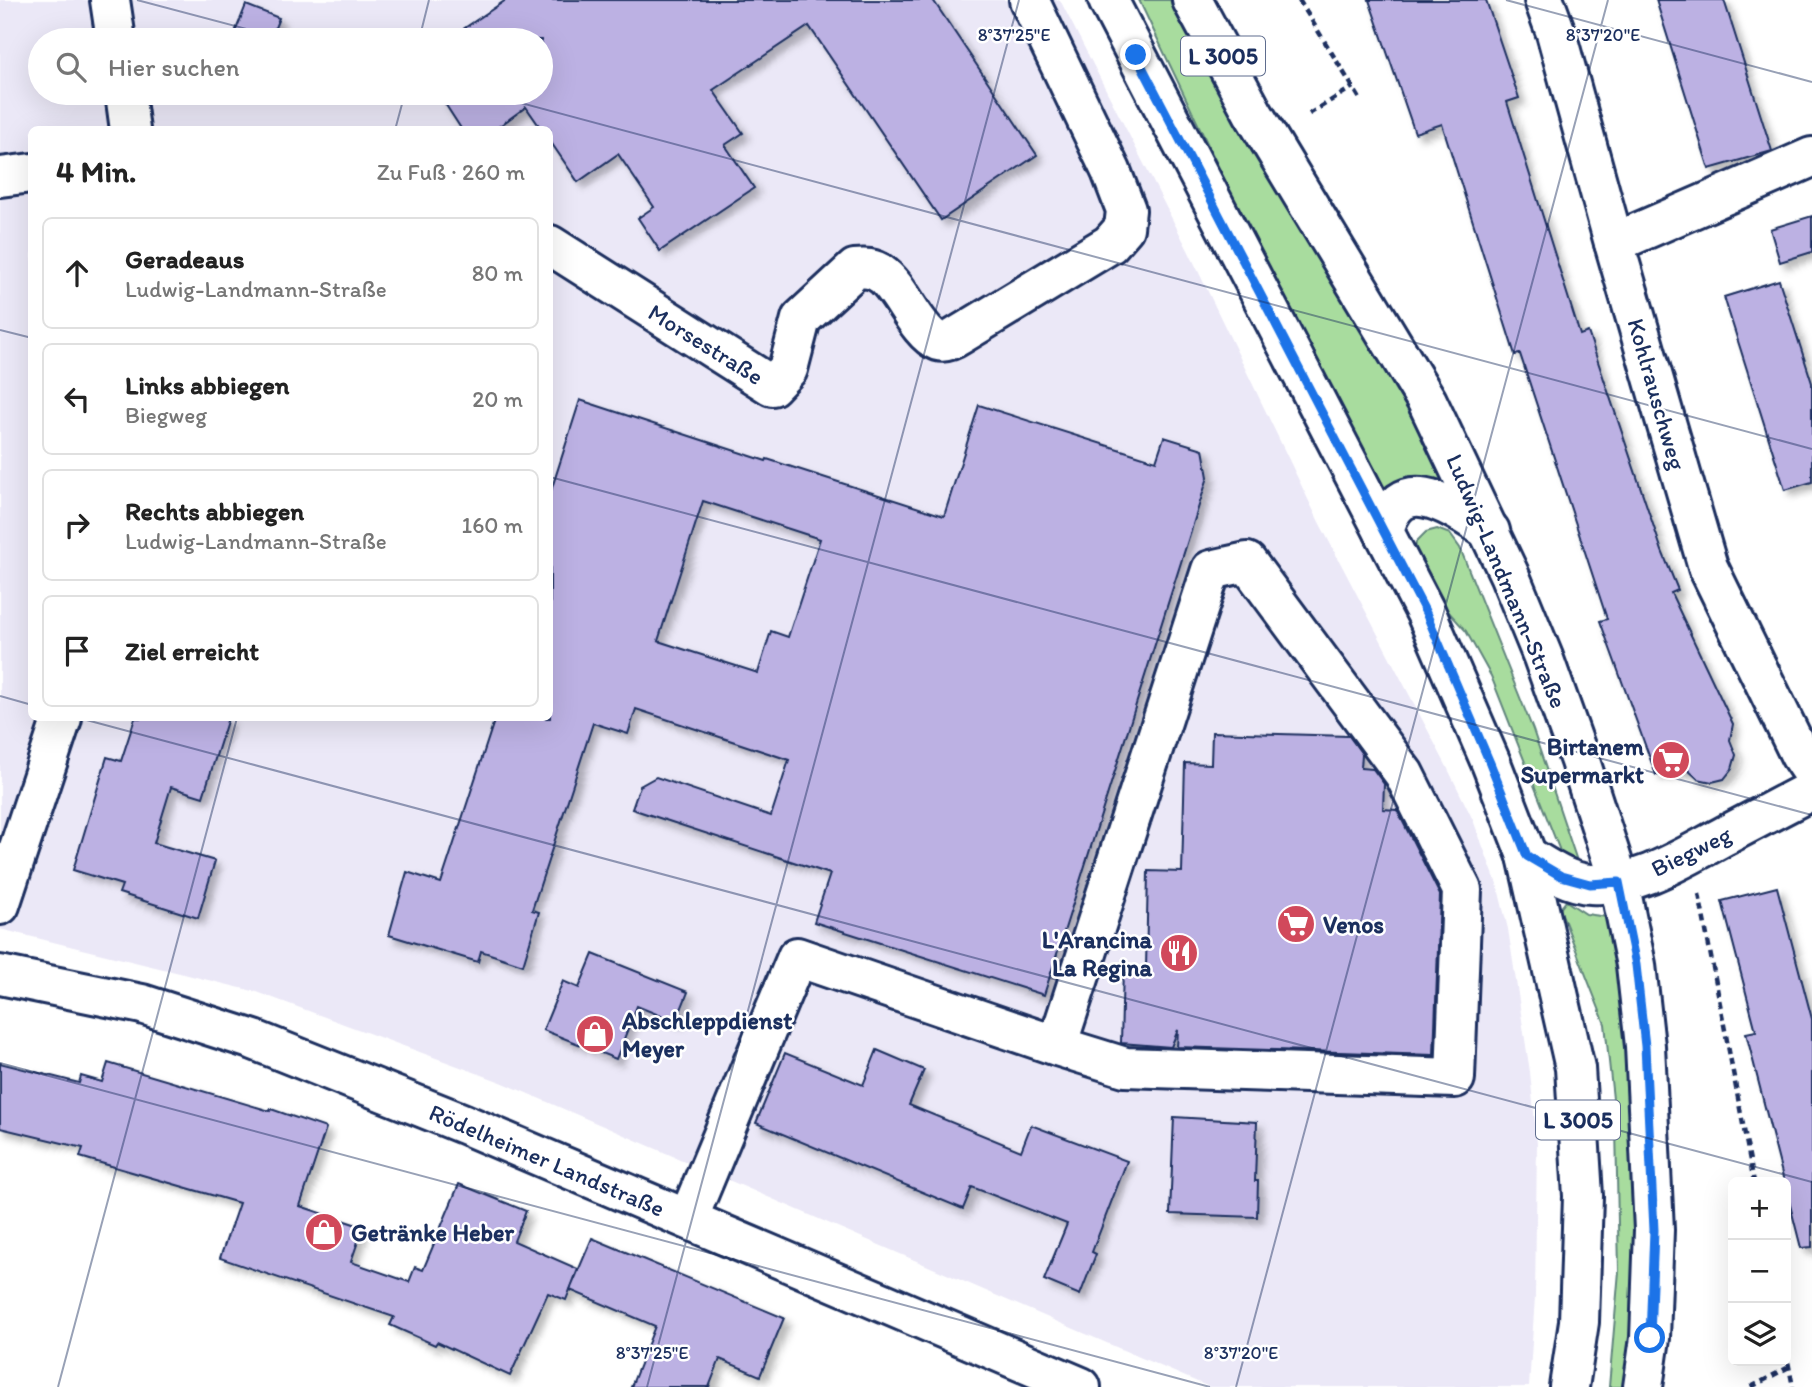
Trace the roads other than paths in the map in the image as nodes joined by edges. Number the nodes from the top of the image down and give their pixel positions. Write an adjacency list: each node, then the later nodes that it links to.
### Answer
1 (110, 0): 6 (main road)
2 (1028, 0): 13 (main road, Morsestraße)
3 (1108, 0): 15 (main road, L 3005)
4 (1192, 0): 14 (main road, Ludwig-Landmann-Straße / L 3005)
5 (1544, 0): 12 (main road, Kohlrauschweg)
6 (114, 28)
7 (127, 105): 8 (main road)
8 (130, 126)
9 (1812, 157): 12 (main road)
10 (28, 174): 11 (main road)
11 (0, 177)
12 (1614, 243): 17 (main road, Kohlrauschweg)
13 (553, 247)
14 (1490, 531): 15 (main road); 20 (main road, Ludwig-Landmann-Straße / L 3005)
15 (1384, 532): 19 (main road, L 3005)
16 (61, 721): 21 (main road)
17 (1812, 773)
18 (1812, 790): 20 (main road, Biegweg)
19 (1527, 856): 20 (main road, Biegweg); 26 (main road, L 3005)
20 (1619, 882): 27 (main road, Ludwig-Landmann-Straße / L 3005)
21 (0, 905)
22 (0, 975): 24 (main road, Rödelheimer Landstraße)
23 (1057, 1046): 23 (main road); 24 (main road)
24 (688, 1219): 25 (main road, Rödelheimer Landstraße)
25 (1081, 1387)
26 (1569, 1387)
27 (1643, 1387)

